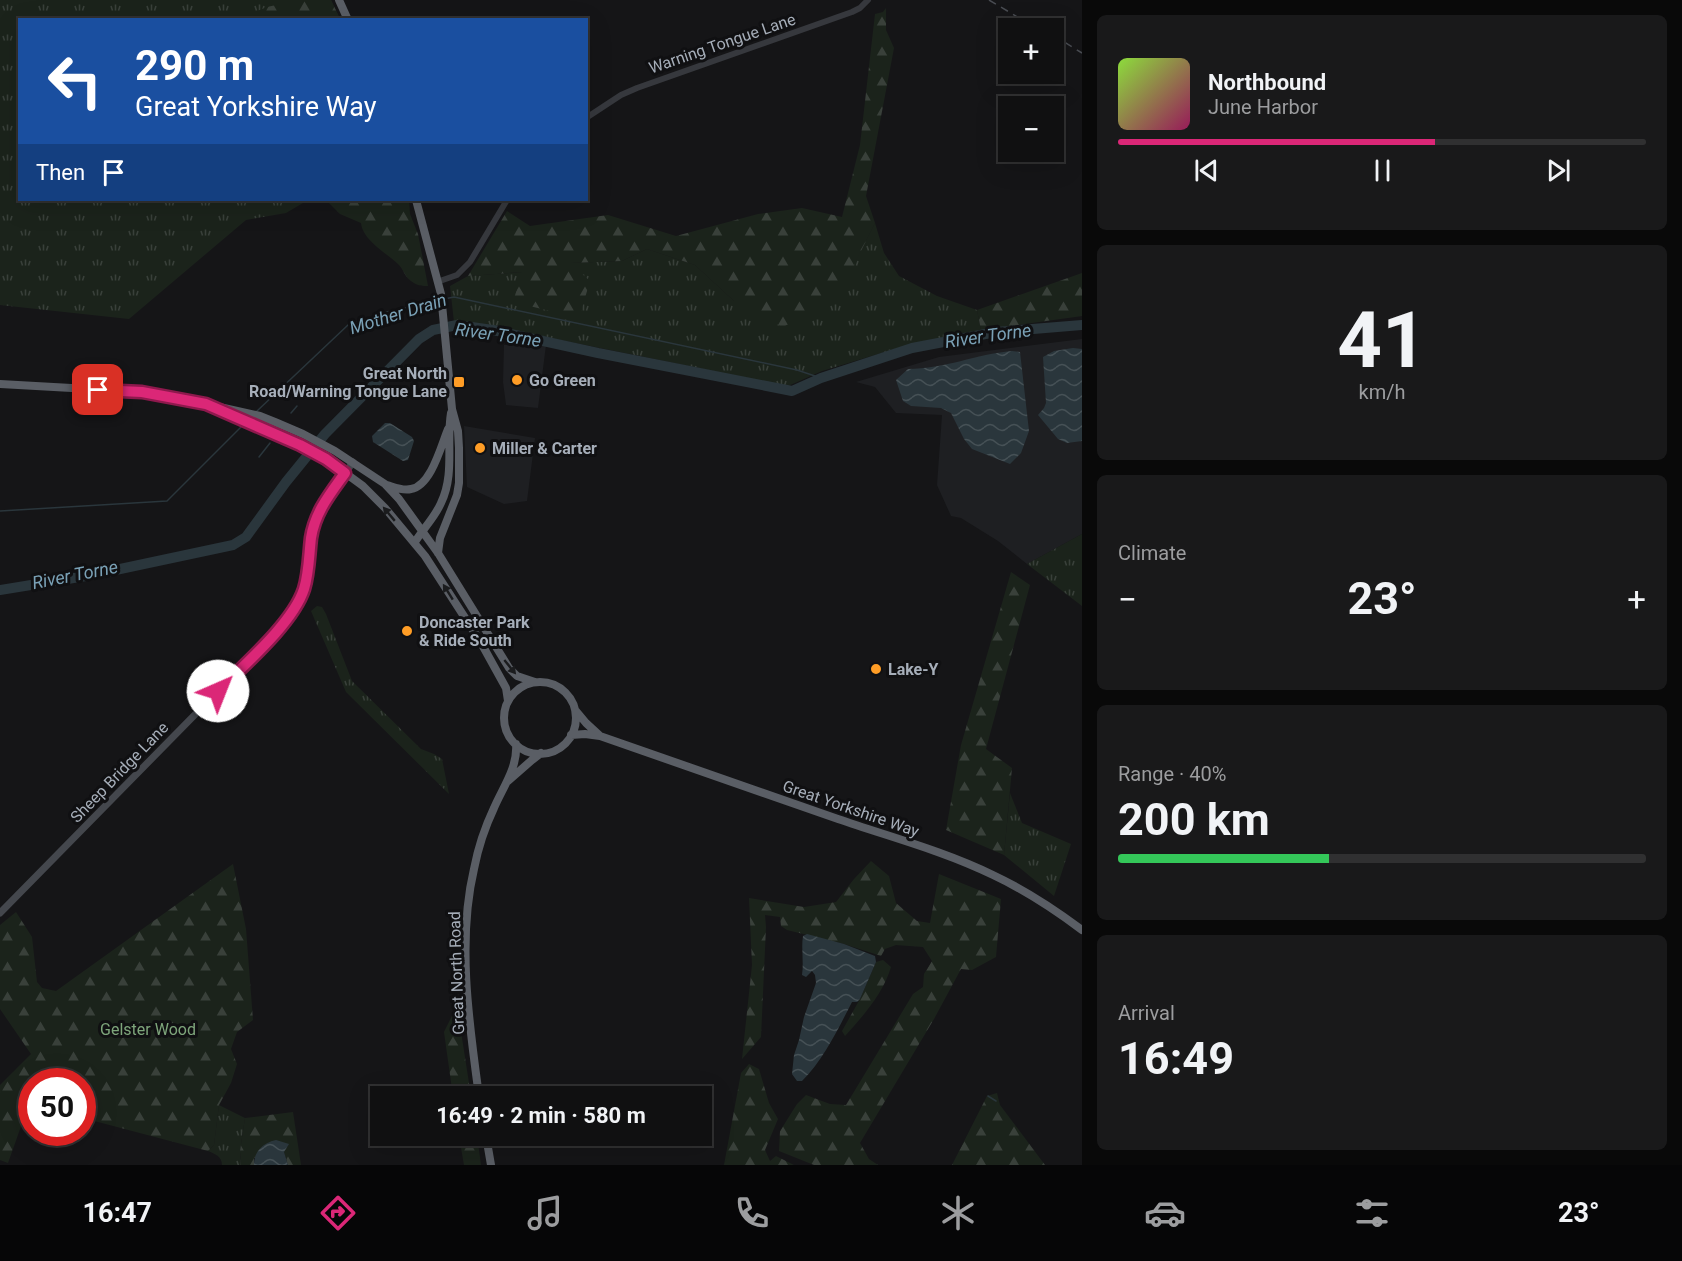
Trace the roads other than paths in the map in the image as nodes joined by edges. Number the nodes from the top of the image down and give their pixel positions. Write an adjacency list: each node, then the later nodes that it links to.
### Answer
1 (339, 0): 3 (highway)
2 (868, 0): 4 (street, Warning Tongue Lane)
3 (347, 18)
4 (588, 117)
5 (416, 201): 7 (highway)
6 (506, 201): 7 (street)
7 (437, 282): 9 (highway)
8 (0, 384): 10 (highway)
9 (452, 409): 11 (highway); 15 (highway)
10 (241, 416): 12 (highway); 13 (highway)
11 (449, 426): 14 (highway); 16 (highway)
12 (353, 462): 13 (main road, Sheep Bridge Lane); 14 (highway)
13 (345, 473): 17 (highway, one-way to 13); 27 (main road, Sheep Bridge Lane)
14 (385, 484): 16 (highway)
15 (444, 525): 16 (highway); 18 (highway)
16 (424, 534): 17 (highway); 18 (highway)
17 (415, 543): 20 (highway, one-way to 17)
18 (438, 553): 19 (highway, one-way to 19)
19 (535, 682): 20 (highway); 21 (highway)
20 (508, 701): 24 (highway)
21 (575, 710): 22 (highway); 23 (highway, Great Yorkshire Way)
22 (571, 735): 23 (highway, Great Yorkshire Way); 25 (highway)
23 (600, 736): 28 (highway, Great Yorkshire Way)
24 (516, 744): 25 (highway); 26 (highway, Great North Road)
25 (541, 753): 26 (highway, Great North Road)
26 (507, 782): 29 (highway, Great North Road)
27 (0, 913)
28 (1082, 930)
29 (478, 1086)
30 (488, 1146): 31 (highway)
31 (491, 1165)

